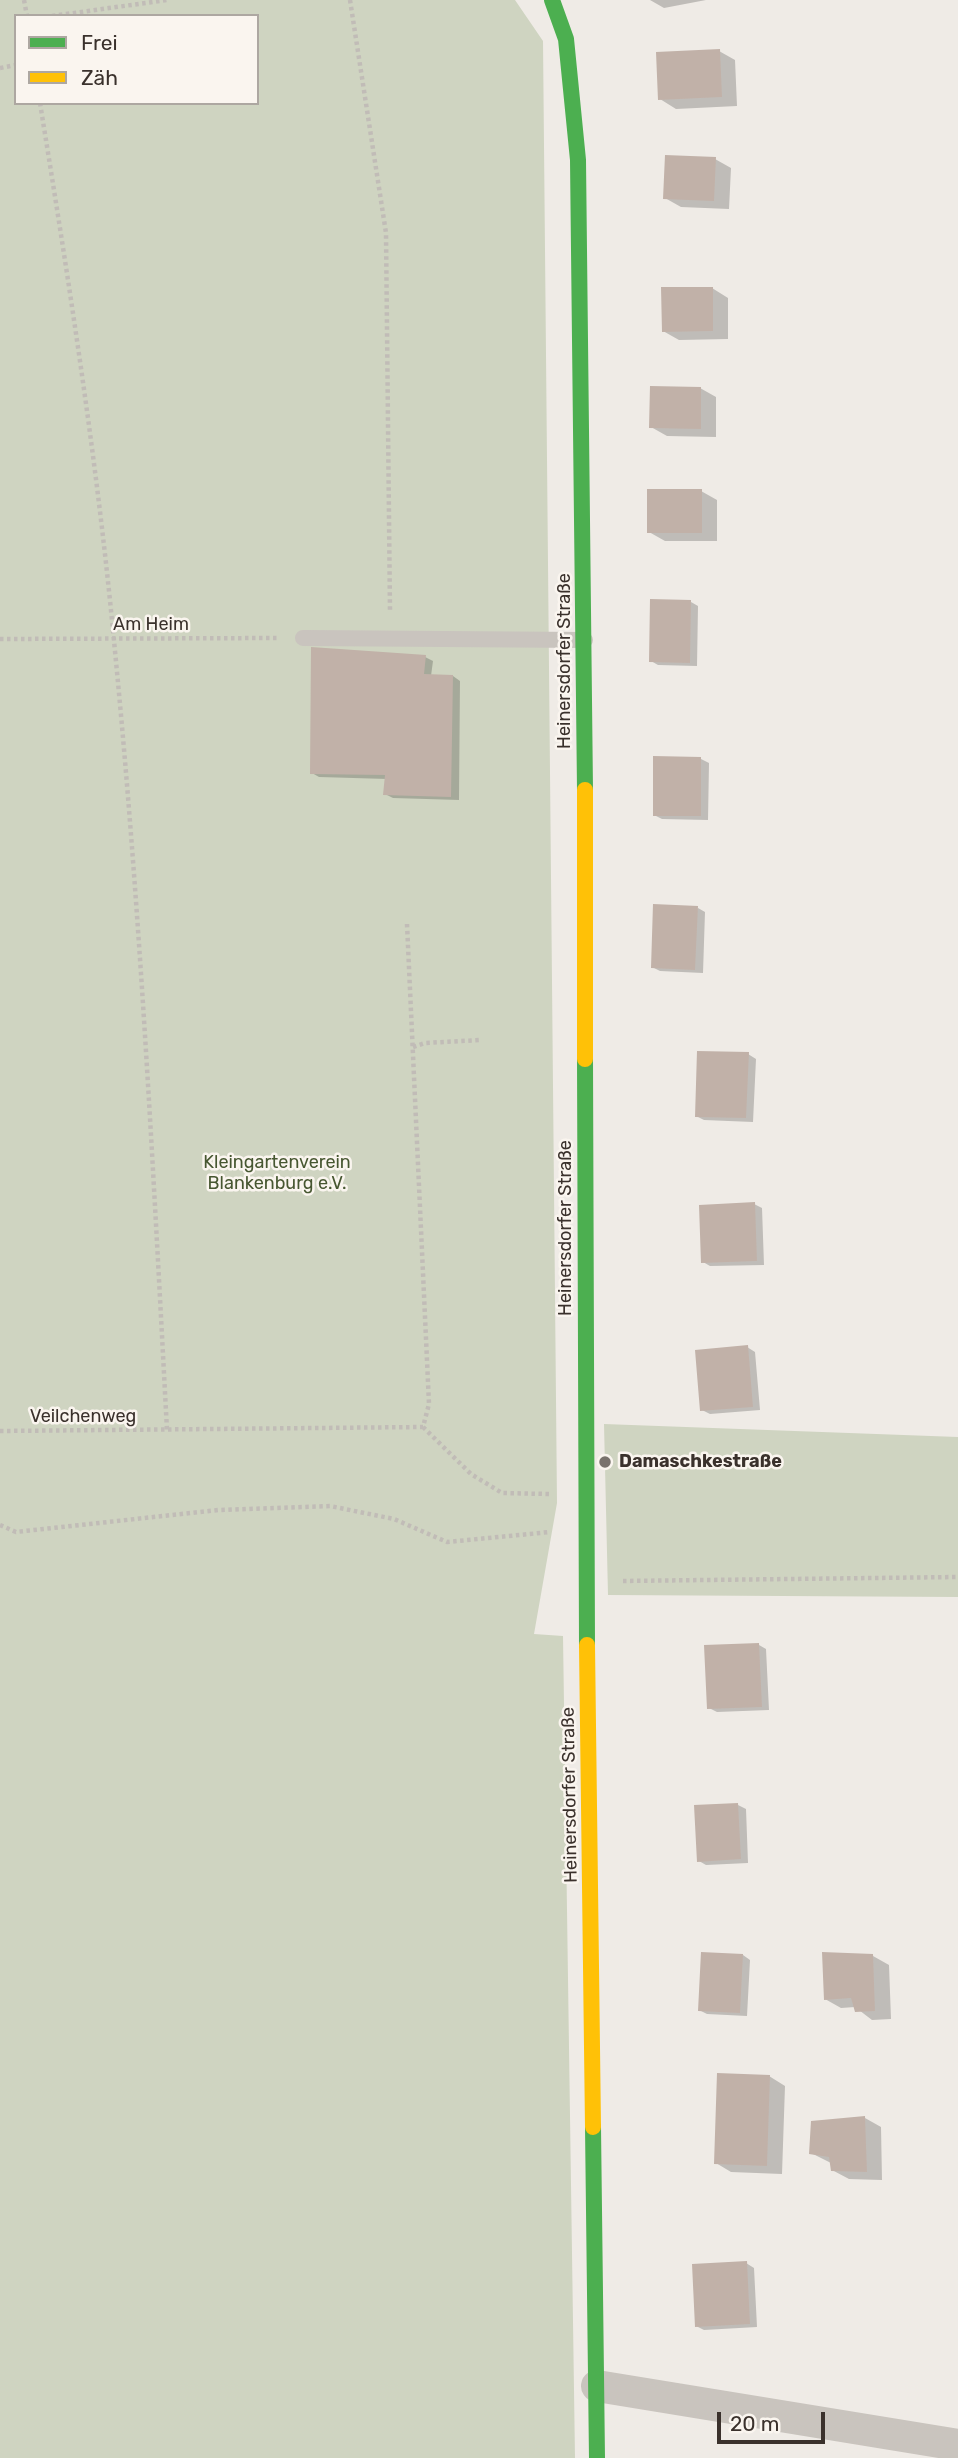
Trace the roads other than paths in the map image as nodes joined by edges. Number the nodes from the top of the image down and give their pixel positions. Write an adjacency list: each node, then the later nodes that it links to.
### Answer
1 (552, 0): 3 (street, Heinersdorfer Straße)
2 (303, 638): 3 (lane)
3 (585, 639): 4 (street, Heinersdorfer Straße)
4 (597, 2386): 5 (street); 6 (street, Heinersdorfer Straße)
5 (958, 2445)
6 (597, 2458)

